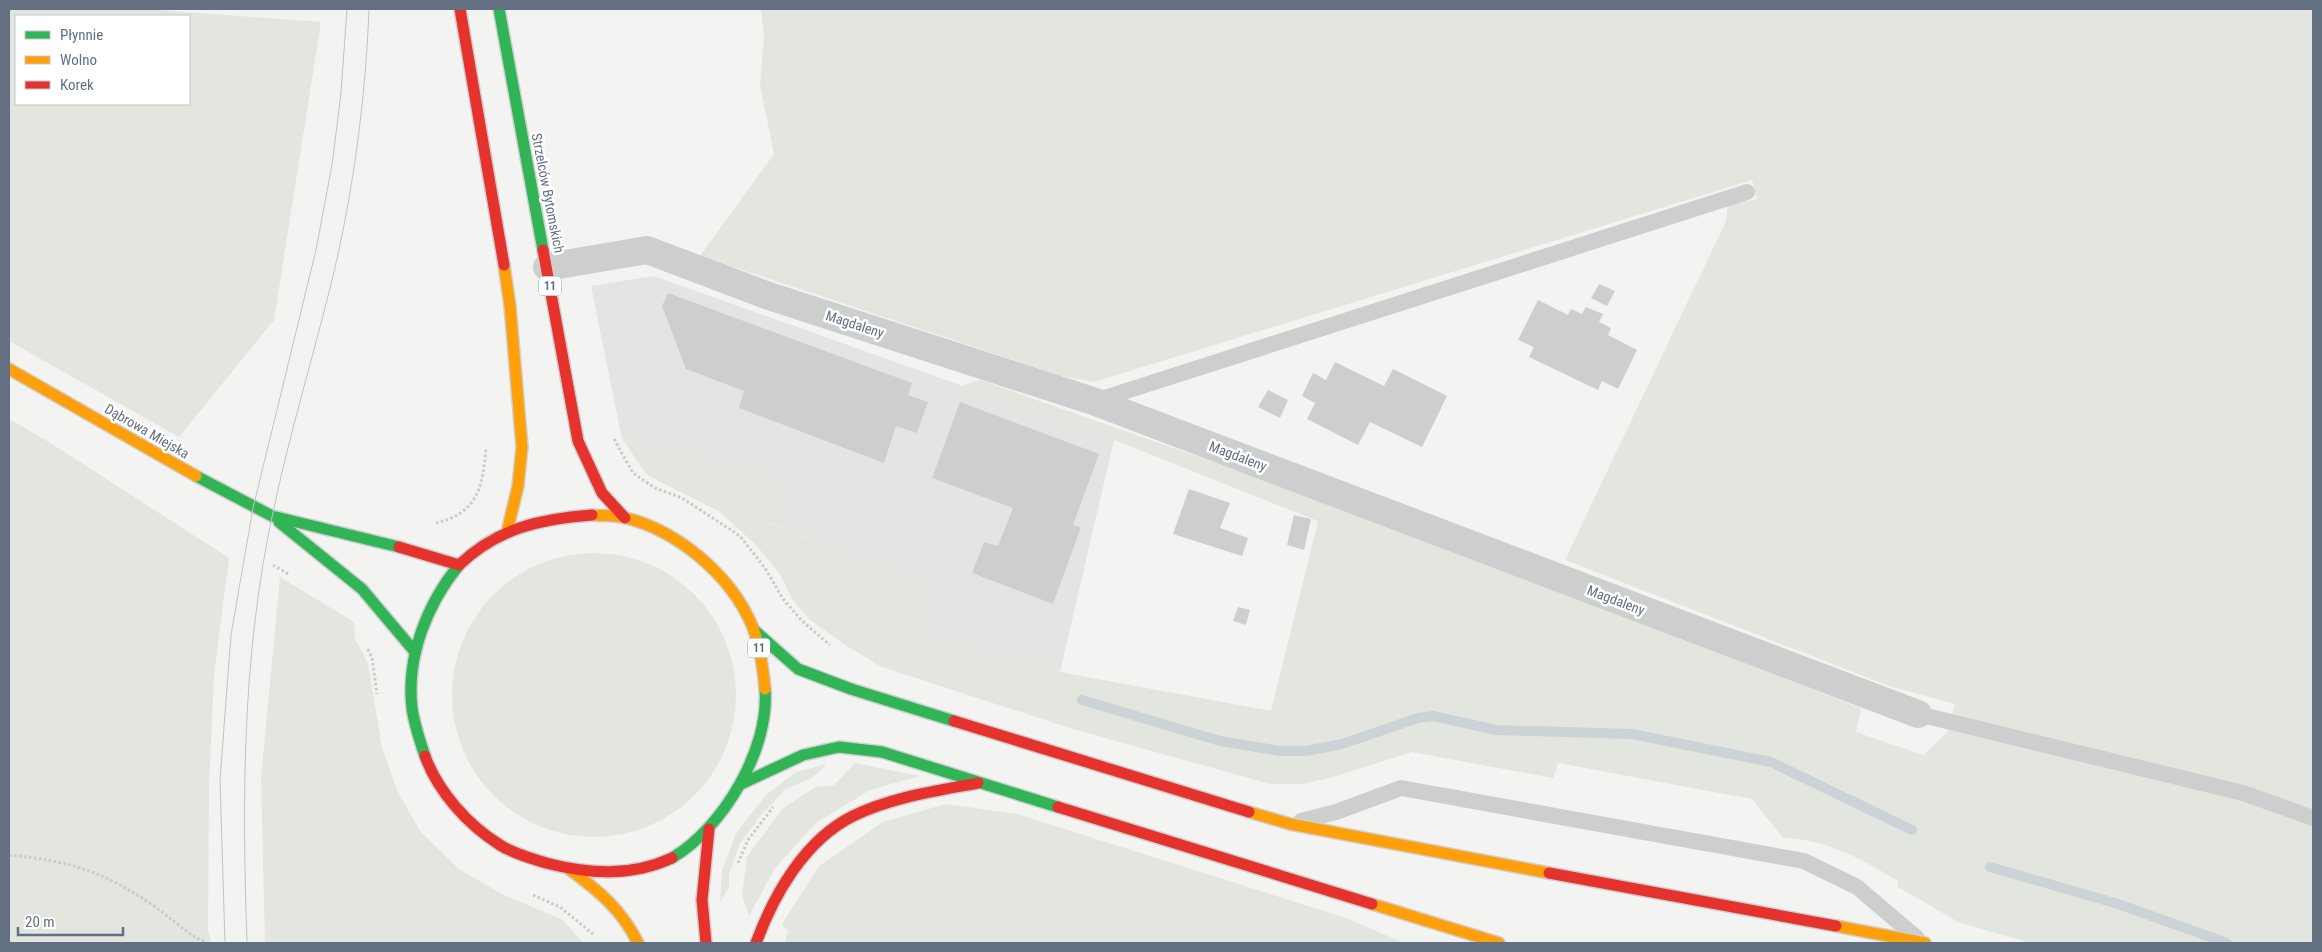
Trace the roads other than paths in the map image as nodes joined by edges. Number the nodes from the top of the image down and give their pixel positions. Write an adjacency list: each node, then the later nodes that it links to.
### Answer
1 (460, 9): 9 (main road)
2 (499, 9): 4 (main road, Strzelców Bytomskich / 11)
3 (1747, 192): 6 (lane)
4 (547, 267): 6 (street, Magdaleny); 8 (main road, Strzelców Bytomskich / 11)
5 (9, 369): 7 (main road, Dąbrowa Miejska)
6 (1093, 401): 13 (street, Magdaleny)
7 (272, 516): 10 (main road, Dąbrowa Miejska); 12 (main road, Dąbrowa Miejska)
8 (625, 518): 9 (main road, 11); 11 (main road, 11)
9 (507, 532): 10 (main road, 11)
10 (459, 565): 12 (main road, 11)
11 (754, 630): 15 (main road, 11); 17 (main road)
12 (415, 652): 19 (main road, 11)
13 (1918, 714): 16 (lane)
14 (983, 782): 15 (main road); 22 (main road); 23 (main road)
15 (741, 784): 18 (main road, 11)
16 (2313, 818)
17 (1290, 824): 24 (main road); 24 (lane)
18 (709, 829): 19 (main road, 11); 21 (main road, 11)
19 (569, 869): 20 (main road, 11)
20 (638, 943)
21 (706, 943)
22 (756, 943)
23 (1499, 943)
24 (1924, 943)

